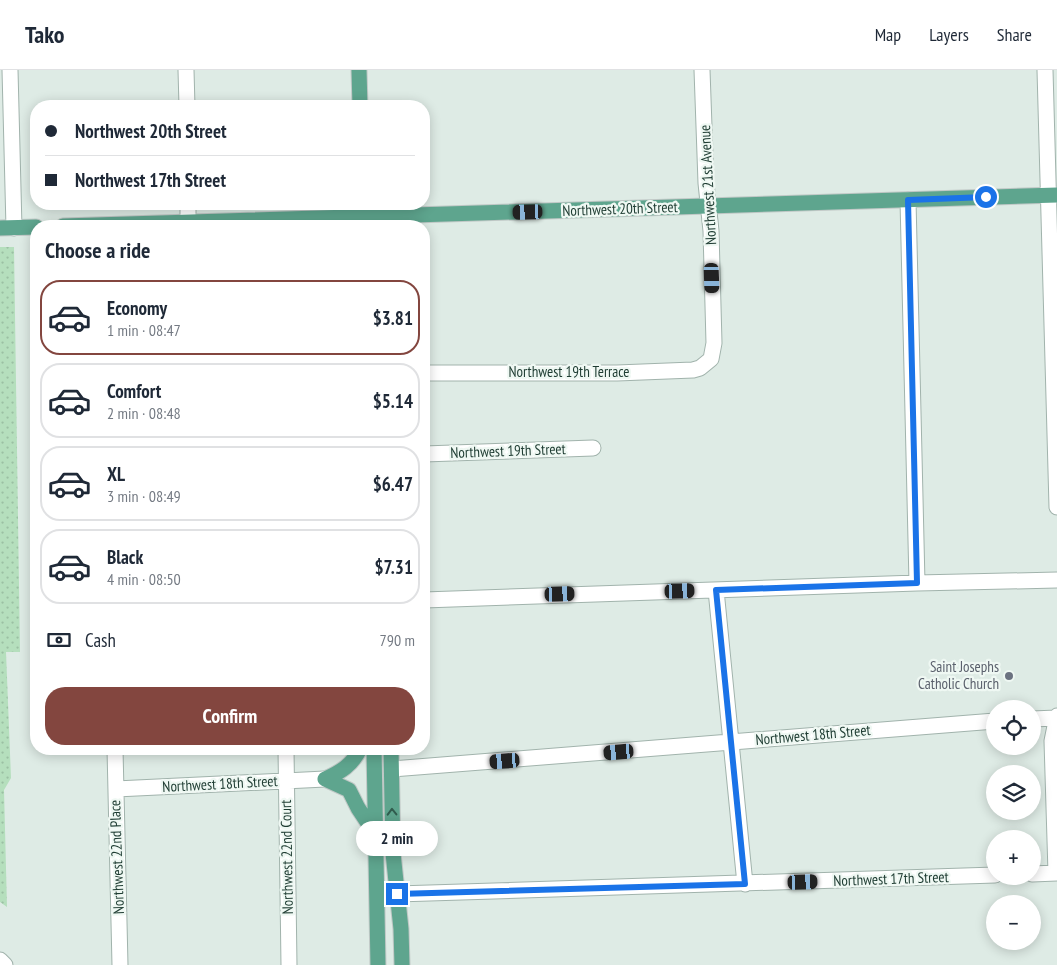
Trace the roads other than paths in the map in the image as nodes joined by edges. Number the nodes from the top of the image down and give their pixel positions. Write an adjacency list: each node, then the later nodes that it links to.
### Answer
1 (10, 70): 14 (street)
2 (186, 70): 6 (street)
3 (359, 70): 7 (main road)
4 (702, 70): 10 (street, Northwest 21st Avenue)
5 (1046, 70): 8 (street)
6 (187, 100)
7 (360, 100)
8 (1053, 196): 9 (main road, Northwest 20th Street); 16 (street)
9 (908, 200): 10 (main road, Northwest 20th Street); 23 (street)
10 (708, 206): 11 (main road, Northwest 20th Street); 15 (street, Northwest 21st Avenue)
11 (364, 216): 12 (main road, Northwest 20th Street)
12 (313, 220)
13 (30, 227): 14 (main road)
14 (7, 228)
15 (711, 359): 17 (street, Northwest 19th Terrace)
16 (1056, 366): 20 (street)
17 (430, 373)
18 (593, 448): 19 (street, Northwest 19th Street)
19 (430, 454)
20 (1056, 456): 21 (street)
21 (1057, 507)
22 (1057, 580): 23 (street)
23 (917, 583): 24 (street)
24 (716, 590): 25 (street); 29 (street)
25 (430, 600)
26 (1057, 717): 27 (street); 40 (street)
27 (1041, 718)
28 (986, 723): 29 (street, Northwest 18th Street)
29 (732, 742): 35 (street, Northwest 18th Street); 43 (street)
30 (115, 755): 38 (street, Northwest 22nd Place)
31 (286, 755): 37 (street, Northwest 22nd Court)
32 (357, 755): 36 (main road)
33 (374, 755): 39 (main road)
34 (391, 755): 35 (main road)
35 (392, 769): 44 (main road, one-way to 35)
36 (325, 779): 37 (street, Northwest 18th Street); 39 (main road)
37 (286, 781): 38 (street, Northwest 18th Street); 48 (street, Northwest 22nd Court)
38 (116, 789): 47 (street, Northwest 22nd Place)
39 (376, 835): 49 (main road)
40 (1056, 873): 41 (street)
41 (1041, 874)
42 (986, 875): 43 (street, Northwest 17th Street)
43 (745, 884): 44 (street, Northwest 17th Street)
44 (397, 894): 50 (main road)
45 (0, 960): 46 (street)
46 (5, 965)
47 (120, 965)
48 (289, 965)
49 (378, 965)
50 (402, 965)

